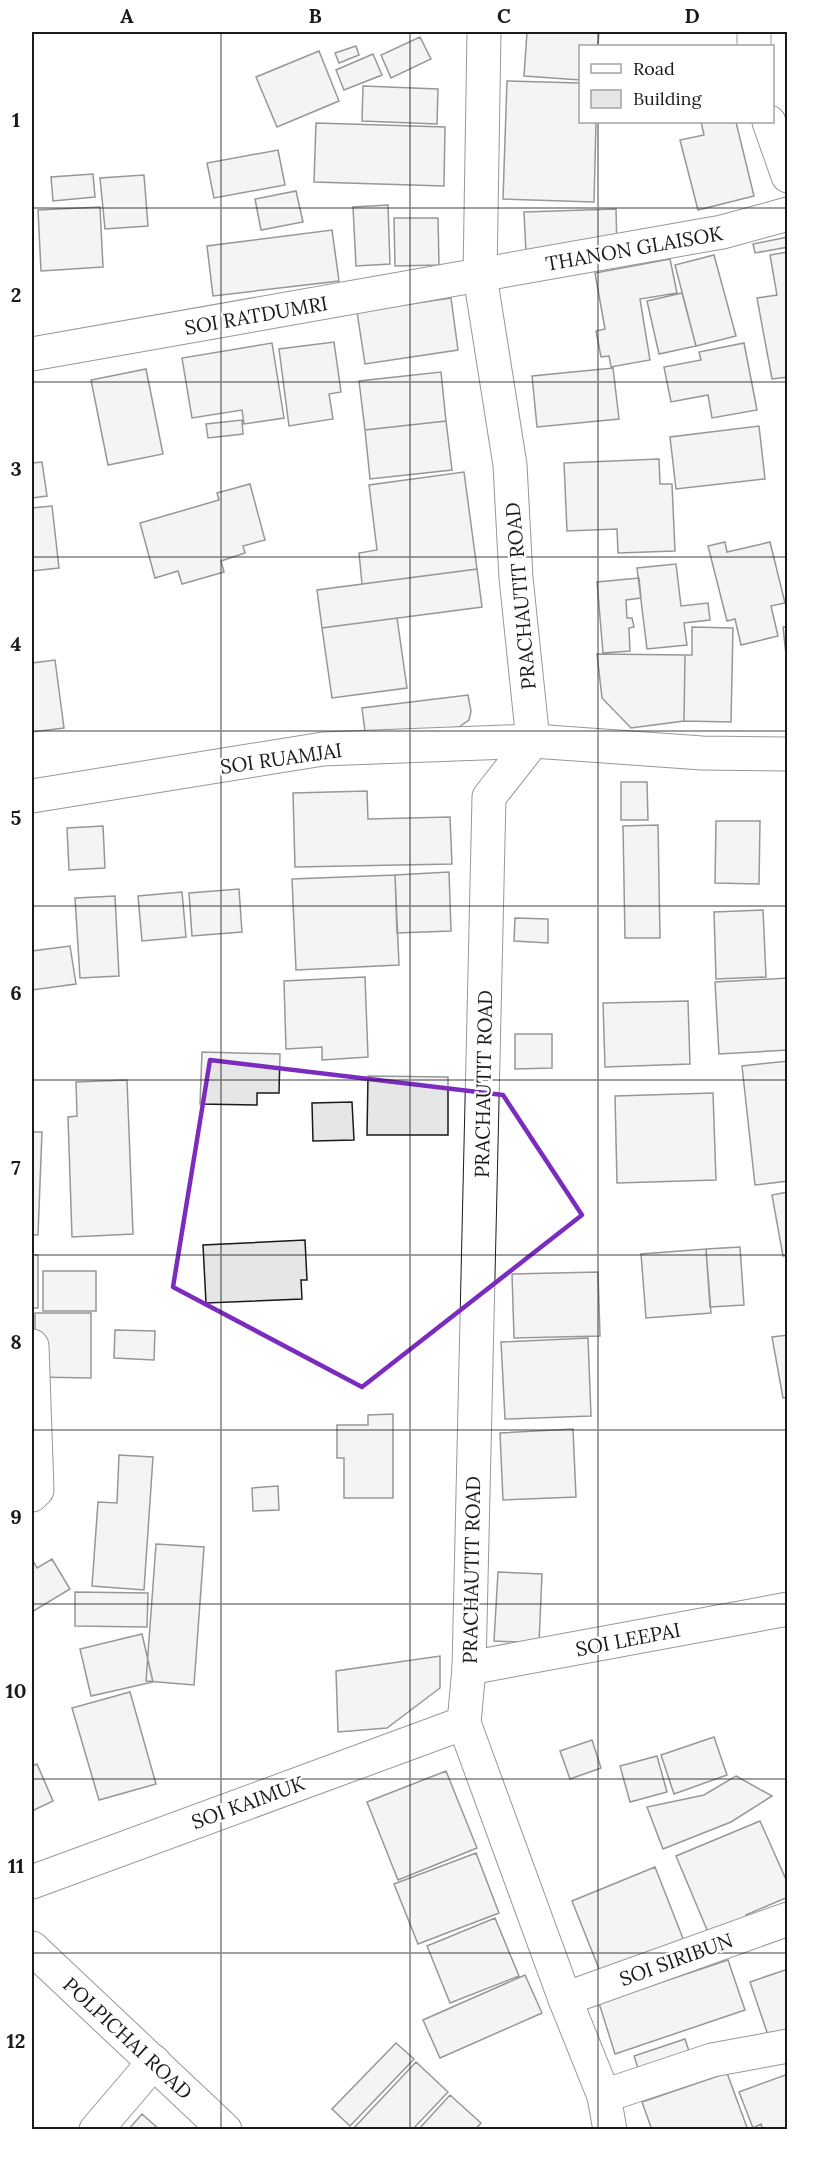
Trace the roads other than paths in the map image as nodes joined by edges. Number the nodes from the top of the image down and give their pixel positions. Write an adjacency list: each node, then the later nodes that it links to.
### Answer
1 (484, 32): 5 (street, PRACHAUTIT ROAD)
2 (768, 123): 3 (street)
3 (788, 176)
4 (788, 214): 5 (street, THANON GLAISOK)
5 (480, 276): 6 (street, SOI RATDUMRI); 7 (street, PRACHAUTIT ROAD)
6 (32, 354)
7 (533, 741): 8 (street, SOI RUAMJAI); 9 (street, SOI RUAMJAI); 13 (street, PRACHAUTIT ROAD)
8 (788, 754)
9 (32, 796)
10 (32, 1346): 11 (street)
11 (32, 1495)
12 (788, 1609): 13 (street, SOI LEEPAI)
13 (470, 1668): 14 (street, PRACHAUTIT ROAD)
14 (464, 1723): 15 (street, SOI KAIMUK); 18 (street, PRACHAUTIT ROAD)
15 (32, 1882)
16 (788, 1919): 18 (street, SOI SIRIBUN)
17 (32, 1948): 20 (street, POLPICHAI ROAD)
18 (565, 1999): 21 (street, PRACHAUTIT ROAD)
19 (788, 2046): 21 (street)
20 (154, 2062): 22 (street); 23 (street, POLPICHAI ROAD)
21 (604, 2096): 24 (street, PRACHAUTIT ROAD)
22 (96, 2130)
23 (225, 2130)
24 (610, 2130)

